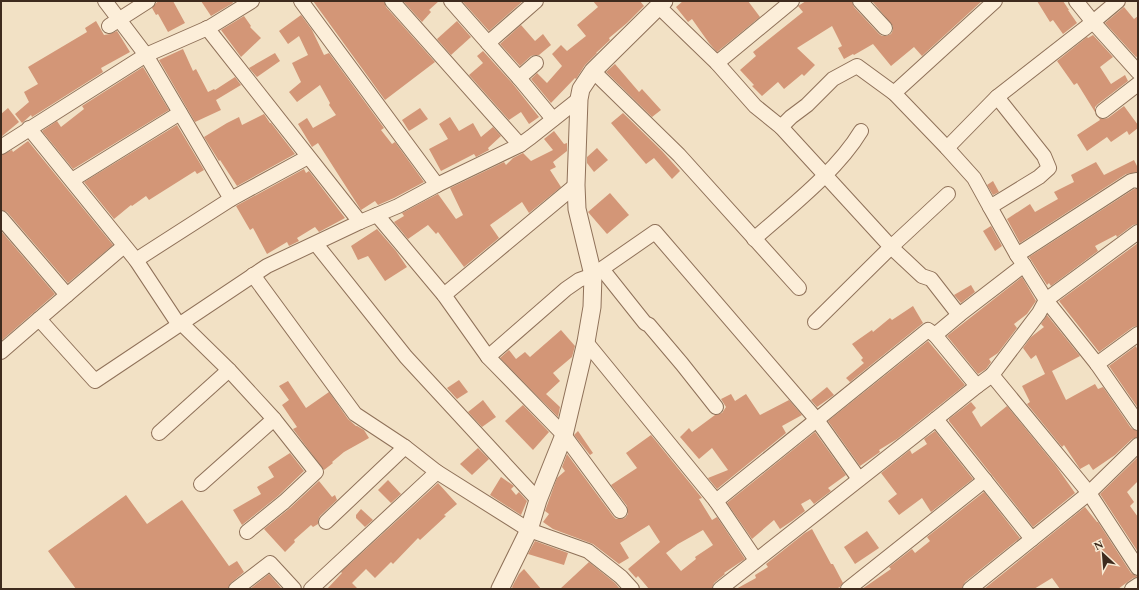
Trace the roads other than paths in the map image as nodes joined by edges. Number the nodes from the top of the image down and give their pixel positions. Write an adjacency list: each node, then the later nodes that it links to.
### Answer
1 (105, 1): 14 (street)
2 (148, 1): 14 (street)
3 (252, 1): 16 (street)
4 (301, 1): 43 (street)
5 (451, 1): 18 (street)
6 (536, 1): 18 (street)
7 (792, 1): 21 (street)
8 (860, 1): 17 (street)
9 (995, 1): 26 (street)
10 (1076, 1): 15 (street)
11 (1118, 1): 15 (street)
12 (399, 3): 35 (street)
13 (661, 4): 21 (street); 22 (street)
14 (114, 22): 19 (street)
15 (1093, 22): 23 (street); 27 (street)
16 (207, 28): 19 (street); 38 (street)
17 (885, 28)
18 (488, 43): 24 (street)
19 (146, 55): 30 (street); 33 (street)
20 (536, 63): 24 (street)
21 (717, 63): 32 (street)
22 (593, 70): 28 (street); 51 (street)
23 (1138, 72)
24 (519, 78): 31 (street)
25 (1138, 84): 29 (street)
26 (894, 94): 32 (street); 37 (street)
27 (997, 97): 37 (street); 46 (street)
28 (579, 99): 31 (street); 42 (street)
29 (1103, 111)
30 (180, 114): 40 (street); 45 (street)
31 (553, 119): 35 (street)
32 (781, 127): 39 (street)
33 (30, 128): 36 (street); 40 (street)
34 (861, 131): 39 (street)
35 (520, 145): 43 (street)
36 (1, 147)
37 (947, 148): 46 (street)
38 (308, 157): 45 (street); 49 (street)
39 (826, 174): 51 (street); 54 (street)
40 (72, 180): 53 (street)
41 (1138, 181): 56 (street)
42 (576, 184): 57 (street); 61 (street)
43 (437, 185): 47 (street)
44 (948, 194): 54 (street)
45 (231, 199): 55 (street)
46 (990, 207): 56 (street)
47 (376, 215): 49 (street); 61 (street)
48 (1, 218): 60 (street)
49 (360, 222): 52 (street)
50 (1138, 232): 62 (street)
51 (754, 238): 59 (street)
52 (316, 244): 58 (street); 90 (street)
53 (124, 246): 55 (street); 60 (street)
54 (891, 247): 63 (street); 65 (street)
55 (136, 260): 66 (street)
56 (1020, 260): 62 (street); 63 (street)
57 (598, 272): 69 (street); 71 (street); 76 (street); 79 (street)
58 (253, 275): 66 (street); 84 (street)
59 (799, 288)
60 (67, 294): 64 (street)
61 (444, 295): 71 (street)
62 (1046, 300): 72 (street); 74 (street)
63 (959, 315): 68 (street)
64 (39, 318): 66 (street); 70 (street)
65 (815, 322)
66 (180, 324): 73 (street)
67 (1138, 334): 72 (street)
68 (935, 335): 75 (street); 79 (street)
69 (586, 342): 82 (street); 91 (street)
70 (4, 343)
71 (488, 357): 82 (street)
72 (1097, 364): 80 (street)
73 (229, 370): 77 (street); 81 (street)
74 (992, 376): 75 (street); 89 (street)
75 (976, 386): 78 (street)
76 (716, 407)
77 (274, 419): 88 (street); 95 (street)
78 (936, 419): 86 (street); 87 (street)
79 (817, 420): 86 (street); 91 (street)
80 (1138, 423)
81 (159, 433)
82 (564, 435): 90 (street); 92 (street)
83 (1138, 446): 89 (street)
84 (405, 447): 85 (street); 93 (street)
85 (437, 472): 94 (street); 104 (street)
86 (859, 479): 97 (street)
87 (985, 480): 96 (street); 106 (street)
88 (201, 484)
89 (1089, 493): 96 (street); 98 (street)
90 (538, 500): 94 (street)
91 (716, 501): 97 (street)
92 (620, 511)
93 (326, 522)
94 (529, 530): 101 (street); 105 (street)
95 (247, 532)
96 (1032, 539): 107 (street)
97 (756, 560): 100 (street)
98 (1138, 568)
99 (1138, 585): 108 (street)
100 (730, 586)
101 (502, 588)
102 (236, 589): 103 (street)
103 (294, 589)
104 (311, 589)
105 (632, 589)
106 (848, 589)
107 (970, 589)
108 (1132, 589)

